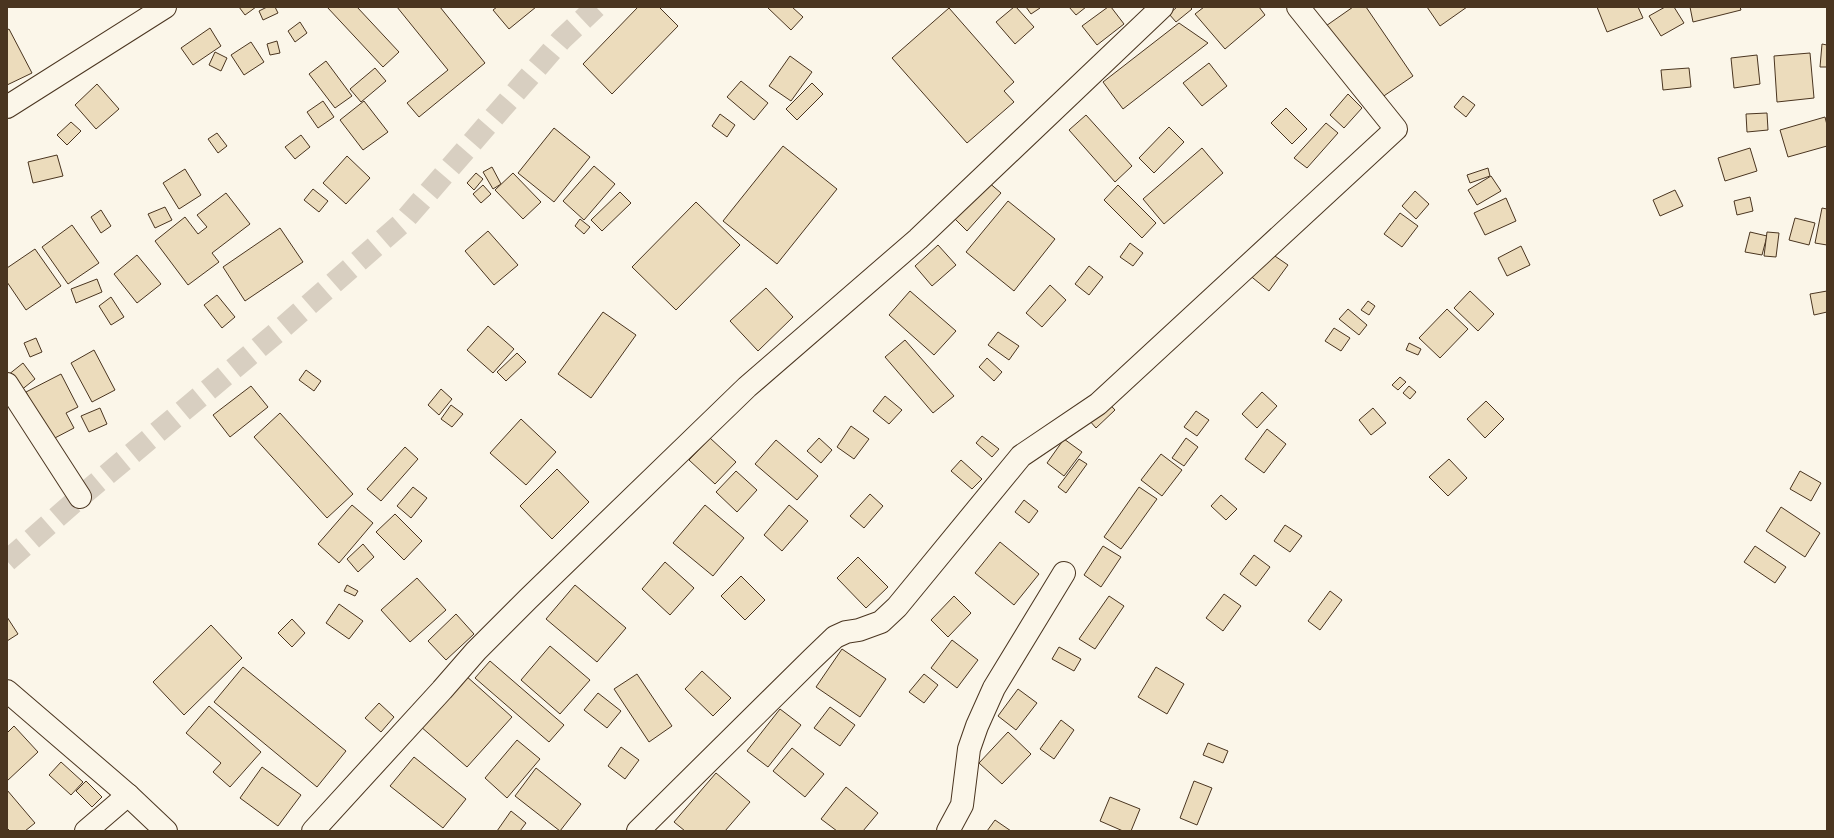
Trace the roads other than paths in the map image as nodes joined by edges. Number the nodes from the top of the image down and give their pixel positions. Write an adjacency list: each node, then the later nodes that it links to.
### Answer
1 (165, 7): 4 (street)
2 (1162, 7): 12 (street)
3 (1298, 7): 13 (street)
4 (7, 107)
5 (7, 384): 6 (street)
6 (80, 497)
7 (1064, 573): 14 (street)
8 (7, 691): 9 (street)
9 (128, 795): 10 (street); 11 (street)
10 (86, 831)
11 (166, 831)
12 (313, 831)
13 (638, 831)
14 (948, 831)

